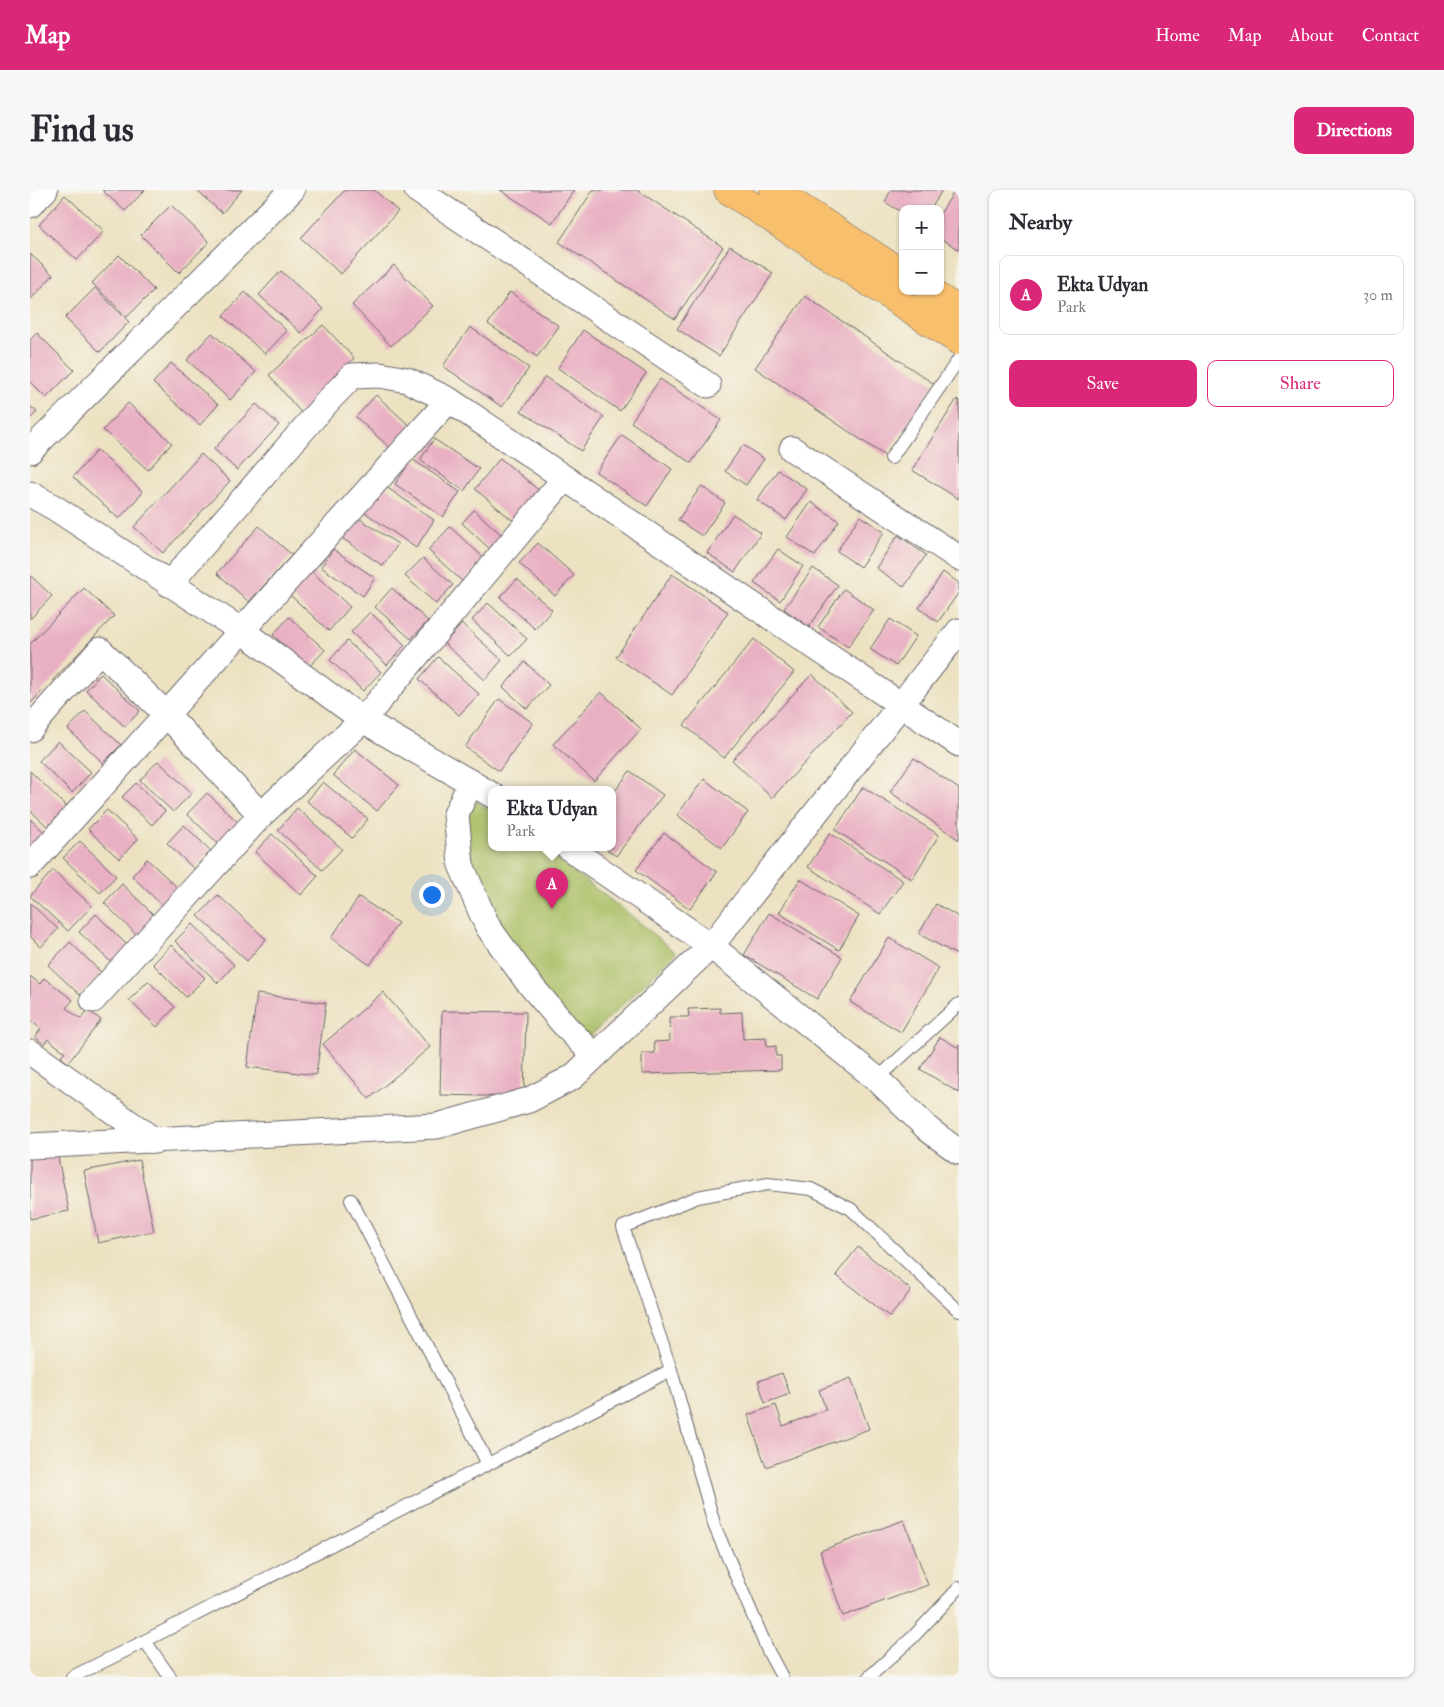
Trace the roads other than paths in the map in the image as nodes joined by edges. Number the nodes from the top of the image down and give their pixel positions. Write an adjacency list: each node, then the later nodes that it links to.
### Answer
1 (45, 190): 6 (street)
2 (292, 190): 15 (street)
3 (417, 190): 12 (street)
4 (728, 190): 10 (main road)
5 (773, 190): 7 (main road)
6 (30, 205)
7 (899, 271)
8 (935, 295): 9 (main road)
9 (959, 311)
10 (959, 341)
11 (959, 359): 16 (lane)
12 (708, 385)
13 (448, 400): 17 (street); 20 (street); 21 (street)
14 (792, 449): 19 (street)
15 (30, 451)
16 (891, 458)
17 (565, 478): 23 (street); 25 (street)
18 (30, 494): 20 (street)
19 (959, 558)
20 (169, 584): 21 (street)
21 (242, 631): 24 (street); 25 (street)
22 (959, 632): 23 (street)
23 (901, 703): 27 (street); 33 (street)
24 (167, 715): 26 (street); 30 (street); 32 (street)
25 (363, 720): 28 (street); 30 (street)
26 (30, 729)
27 (959, 744)
28 (471, 782): 29 (street); 37 (street)
29 (488, 793)
30 (261, 814): 34 (street)
31 (573, 851): 33 (street)
32 (30, 866)
33 (711, 946): 37 (street); 38 (street)
34 (93, 1000)
35 (959, 1004): 38 (lane)
36 (30, 1052): 39 (street)
37 (595, 1056): 39 (street)
38 (877, 1079): 41 (street)
39 (155, 1140): 40 (street)
40 (30, 1146)
41 (959, 1152)
42 (351, 1200): 45 (lane)
43 (959, 1311): 44 (lane)
44 (671, 1370): 45 (lane); 50 (lane)
45 (488, 1464): 47 (lane)
46 (959, 1588): 51 (lane)
47 (145, 1640): 48 (lane); 49 (lane)
48 (72, 1677)
49 (170, 1677)
50 (782, 1677)
51 (869, 1677)

